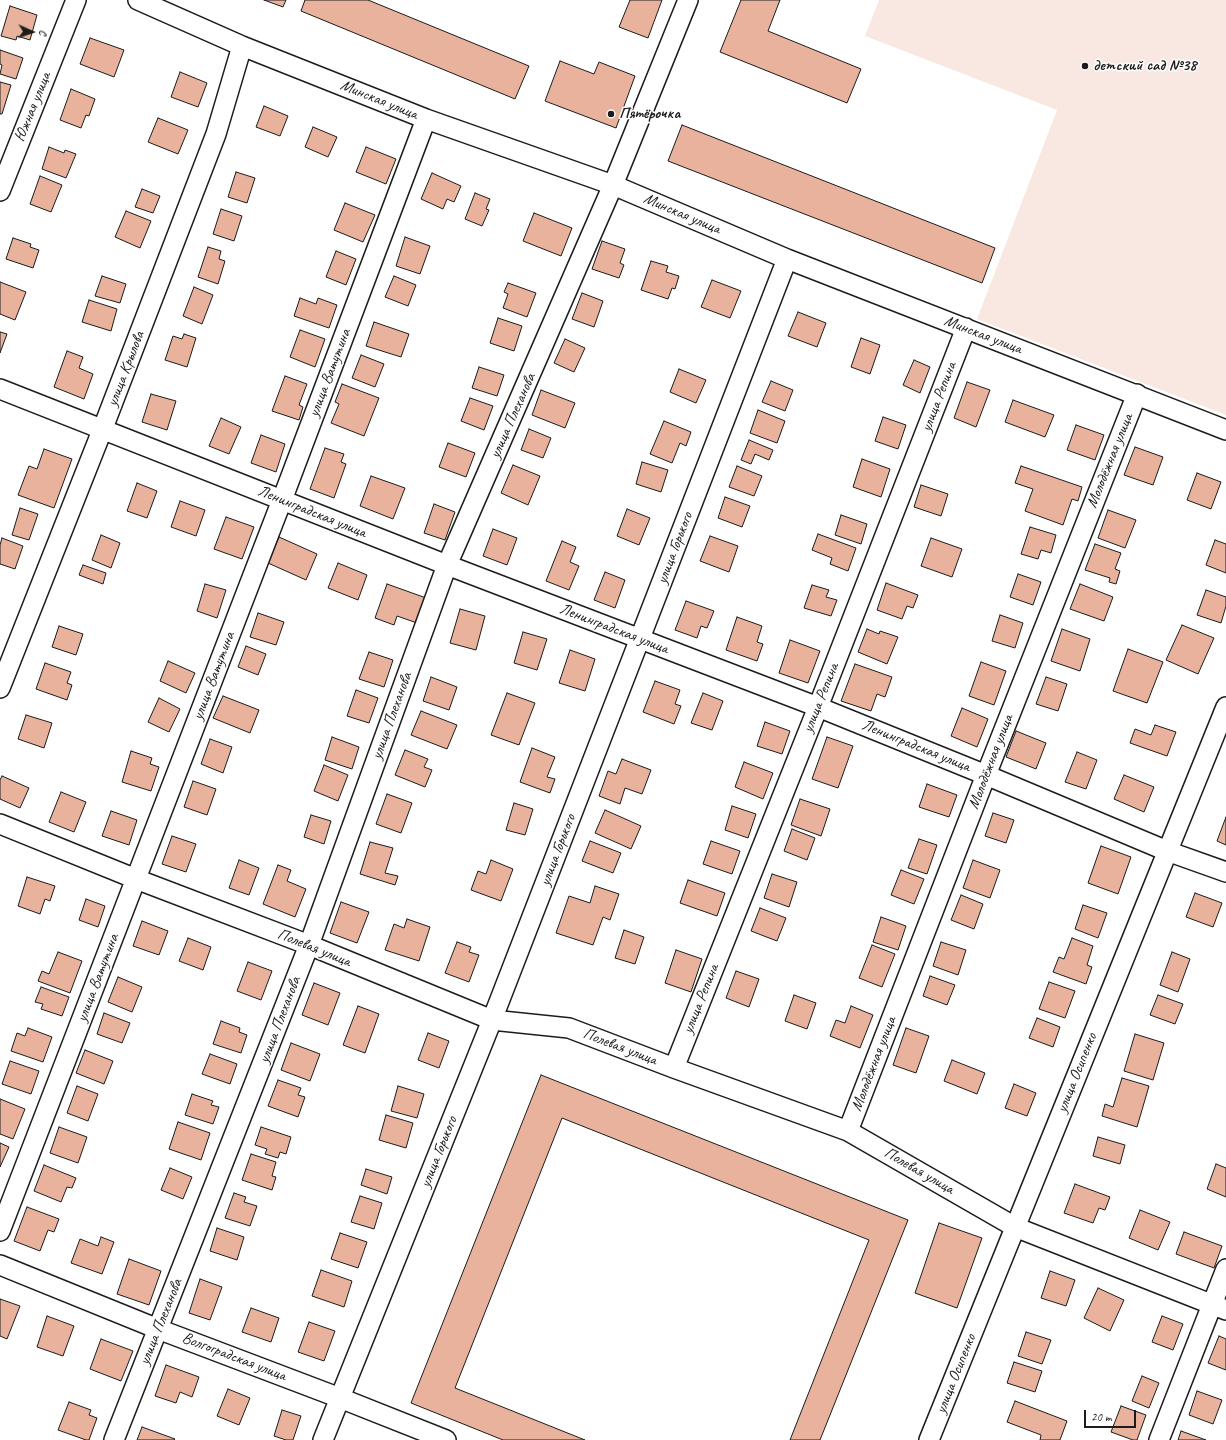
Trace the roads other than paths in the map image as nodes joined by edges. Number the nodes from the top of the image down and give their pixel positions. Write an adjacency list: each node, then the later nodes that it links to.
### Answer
1 (76, 0): 7 (street, Южная улица)
2 (138, 0): 4 (street, Минская улица)
3 (688, 0): 6 (street, улица Плеханова)
4 (242, 46): 5 (street, Минская улица); 12 (street, улица Крылова)
5 (426, 119): 6 (street, Минская улица); 14 (street, улица Ватутина)
6 (613, 184): 8 (street, Минская улица); 15 (street, улица Плеханова)
7 (0, 192)
8 (787, 259): 9 (street, Минская улица); 16 (street, улица Горького)
9 (966, 328): 11 (street, Минская улица); 18 (street, улица Репина)
10 (0, 389): 12 (street, Ленинградская улица)
11 (1137, 394): 13 (street, Минская улица); 20 (street, Молодёжная улица)
12 (103, 428): 14 (street, Ленинградская улица); 17 (street, улица Крылова)
13 (1226, 430)
14 (282, 500): 15 (street, Ленинградская улица); 24 (street, улица Ватутина)
15 (447, 565): 16 (street, Ленинградская улица); 25 (street, улица Плеханова)
16 (639, 639): 18 (street, Ленинградская улица); 26 (street, улица Горького)
17 (0, 688)
18 (818, 707): 20 (street, Ленинградская улица); 27 (street, улица Репина)
19 (1226, 707): 22 (street, улица Осипенко)
20 (986, 775): 22 (street, Ленинградская улица); 28 (street, Молодёжная улица)
21 (0, 824): 24 (street, Полевая улица)
22 (1167, 851): 23 (street, Ленинградская улица); 29 (street, улица Осипенко)
23 (1226, 872)
24 (136, 879): 25 (street, Полевая улица); 30 (street, улица Ватутина)
25 (309, 946): 26 (street, Полевая улица); 34 (street, улица Плеханова)
26 (492, 1020): 27 (street, Полевая улица); 35 (street, улица Горького)
27 (674, 1068): 28 (street, Полевая улица)
28 (848, 1131): 29 (street, Полевая улица)
29 (1015, 1227): 33 (street, Полевая улица); 39 (street, улица Осипенко)
30 (0, 1231)
31 (0, 1265): 34 (street, Волгоградская улица)
32 (1226, 1269): 33 (street)
33 (1219, 1307): 40 (street)
34 (158, 1329): 35 (street, Волгоградская улица); 36 (street, улица Плеханова)
35 (340, 1398): 37 (street, улица Горького); 38 (street, Волгоградская улица)
36 (114, 1440)
37 (323, 1440)
38 (446, 1440)
39 (929, 1440)
40 (1159, 1440)

